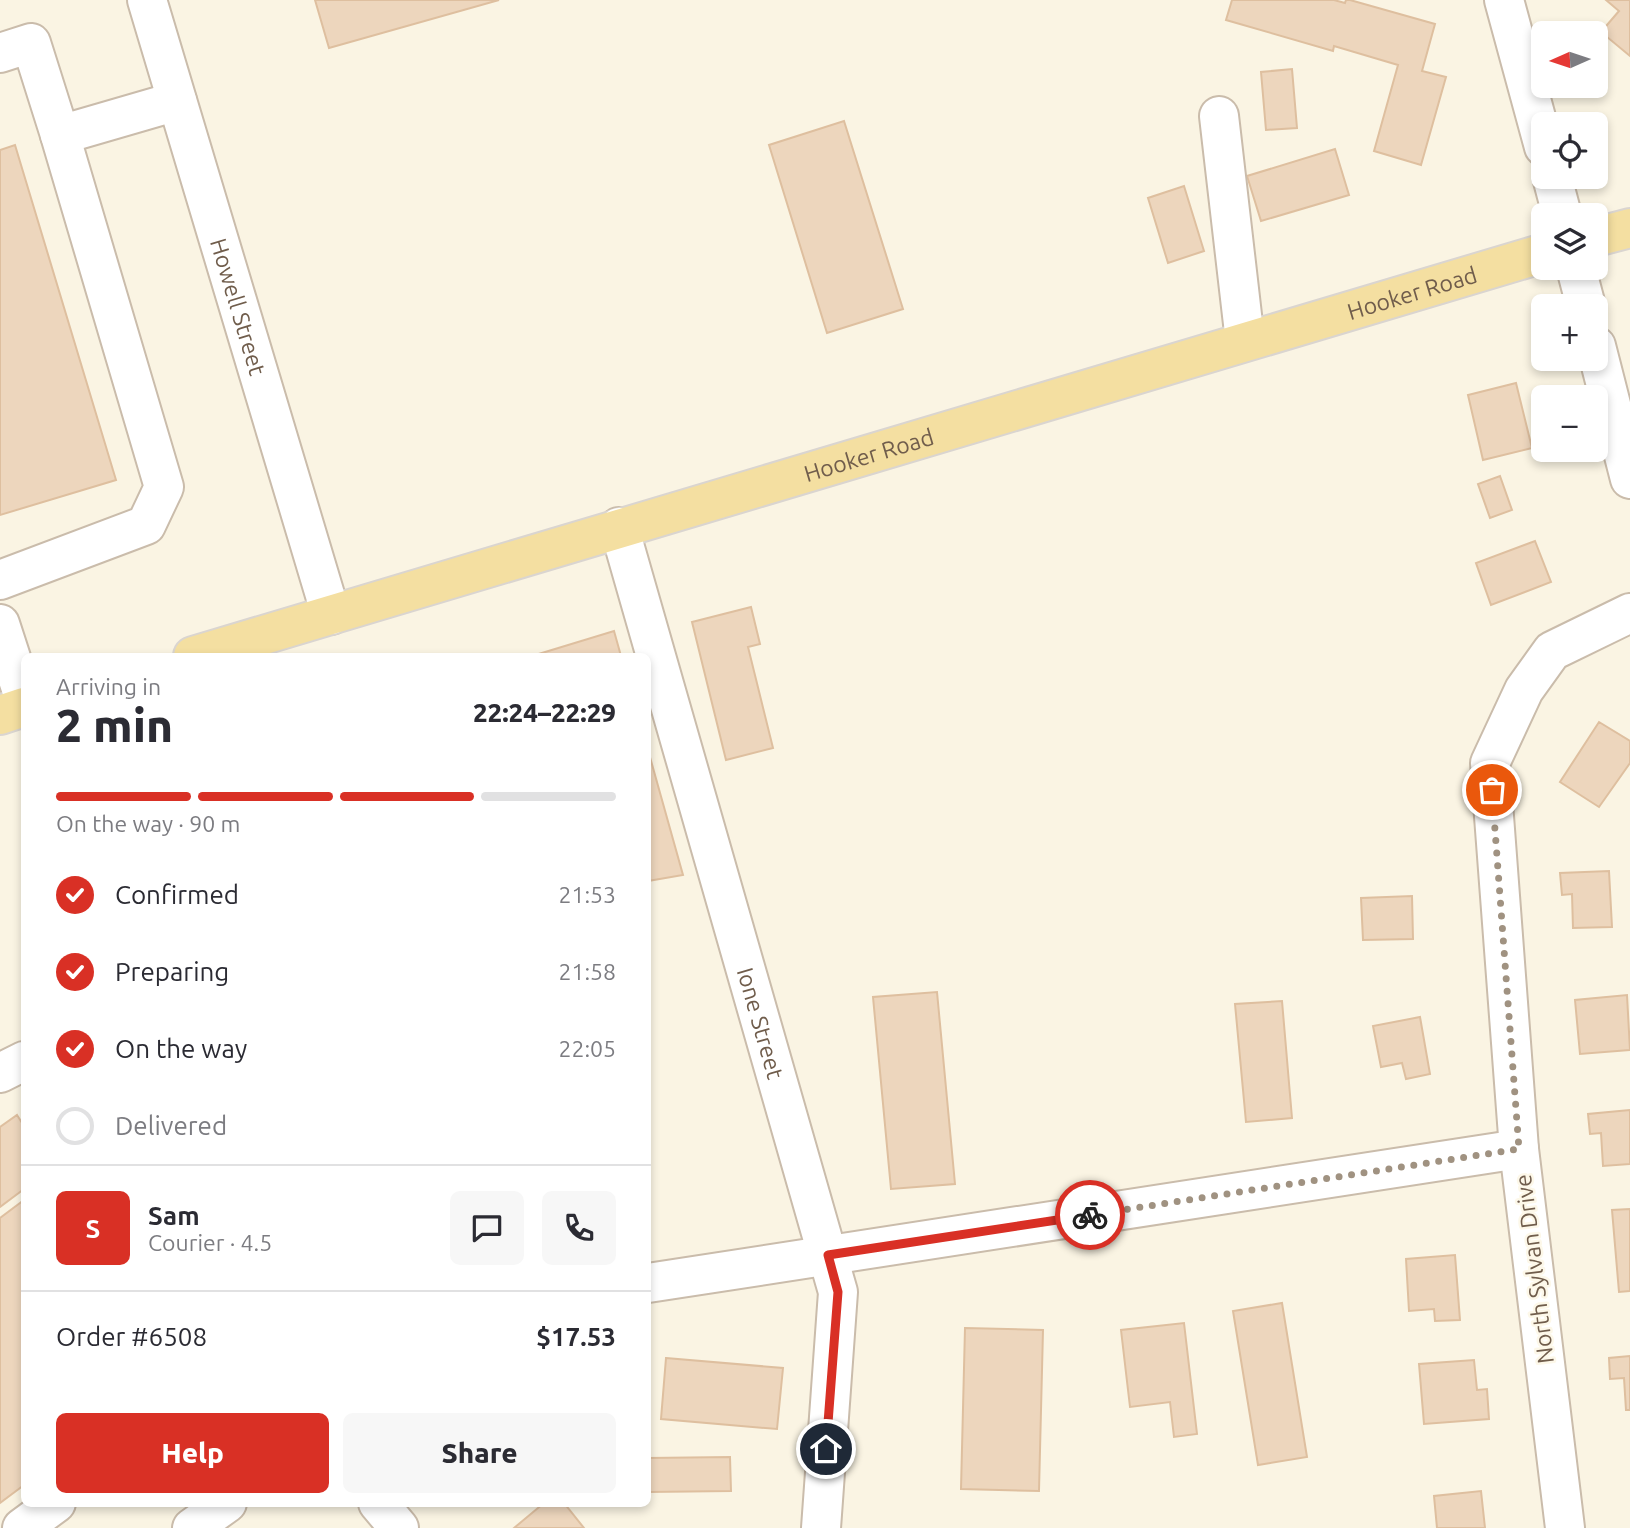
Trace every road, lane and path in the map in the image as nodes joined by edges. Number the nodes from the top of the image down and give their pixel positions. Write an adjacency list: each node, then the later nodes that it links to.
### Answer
1 (147, 0): 4 (street, Howell Street)
2 (1504, 0): 5 (street)
3 (0, 53): 7 (street)
4 (177, 101): 7 (street); 17 (street, Howell Street)
5 (1534, 112)
6 (1219, 116): 11 (street)
7 (60, 135): 15 (street)
8 (1630, 228): 9 (main road)
9 (1608, 234)
10 (1531, 257): 11 (main road, Hooker Road)
11 (1245, 341): 14 (main road, Hooker Road)
12 (1602, 371): 13 (street)
13 (1630, 479)
14 (618, 527): 17 (main road, Hooker Road); 26 (street, Ione Street)
15 (0, 580)
16 (1630, 614): 25 (street, North Sylvan Drive)
17 (331, 615): 19 (main road, Hooker Road)
18 (0, 624): 20 (street)
19 (203, 653)
20 (21, 689)
21 (21, 708): 22 (main road)
22 (0, 715)
23 (21, 1063): 24 (street)
24 (0, 1073)
25 (1519, 1149): 26 (street); 35 (street, North Sylvan Drive)
26 (828, 1255): 27 (street); 34 (street, Ione Street)
27 (651, 1283)
28 (51, 1507): 31 (street)
29 (221, 1507): 32 (street)
30 (381, 1507): 33 (street)
31 (22, 1528)
32 (192, 1528)
33 (399, 1528)
34 (821, 1528)
35 (1565, 1528)

